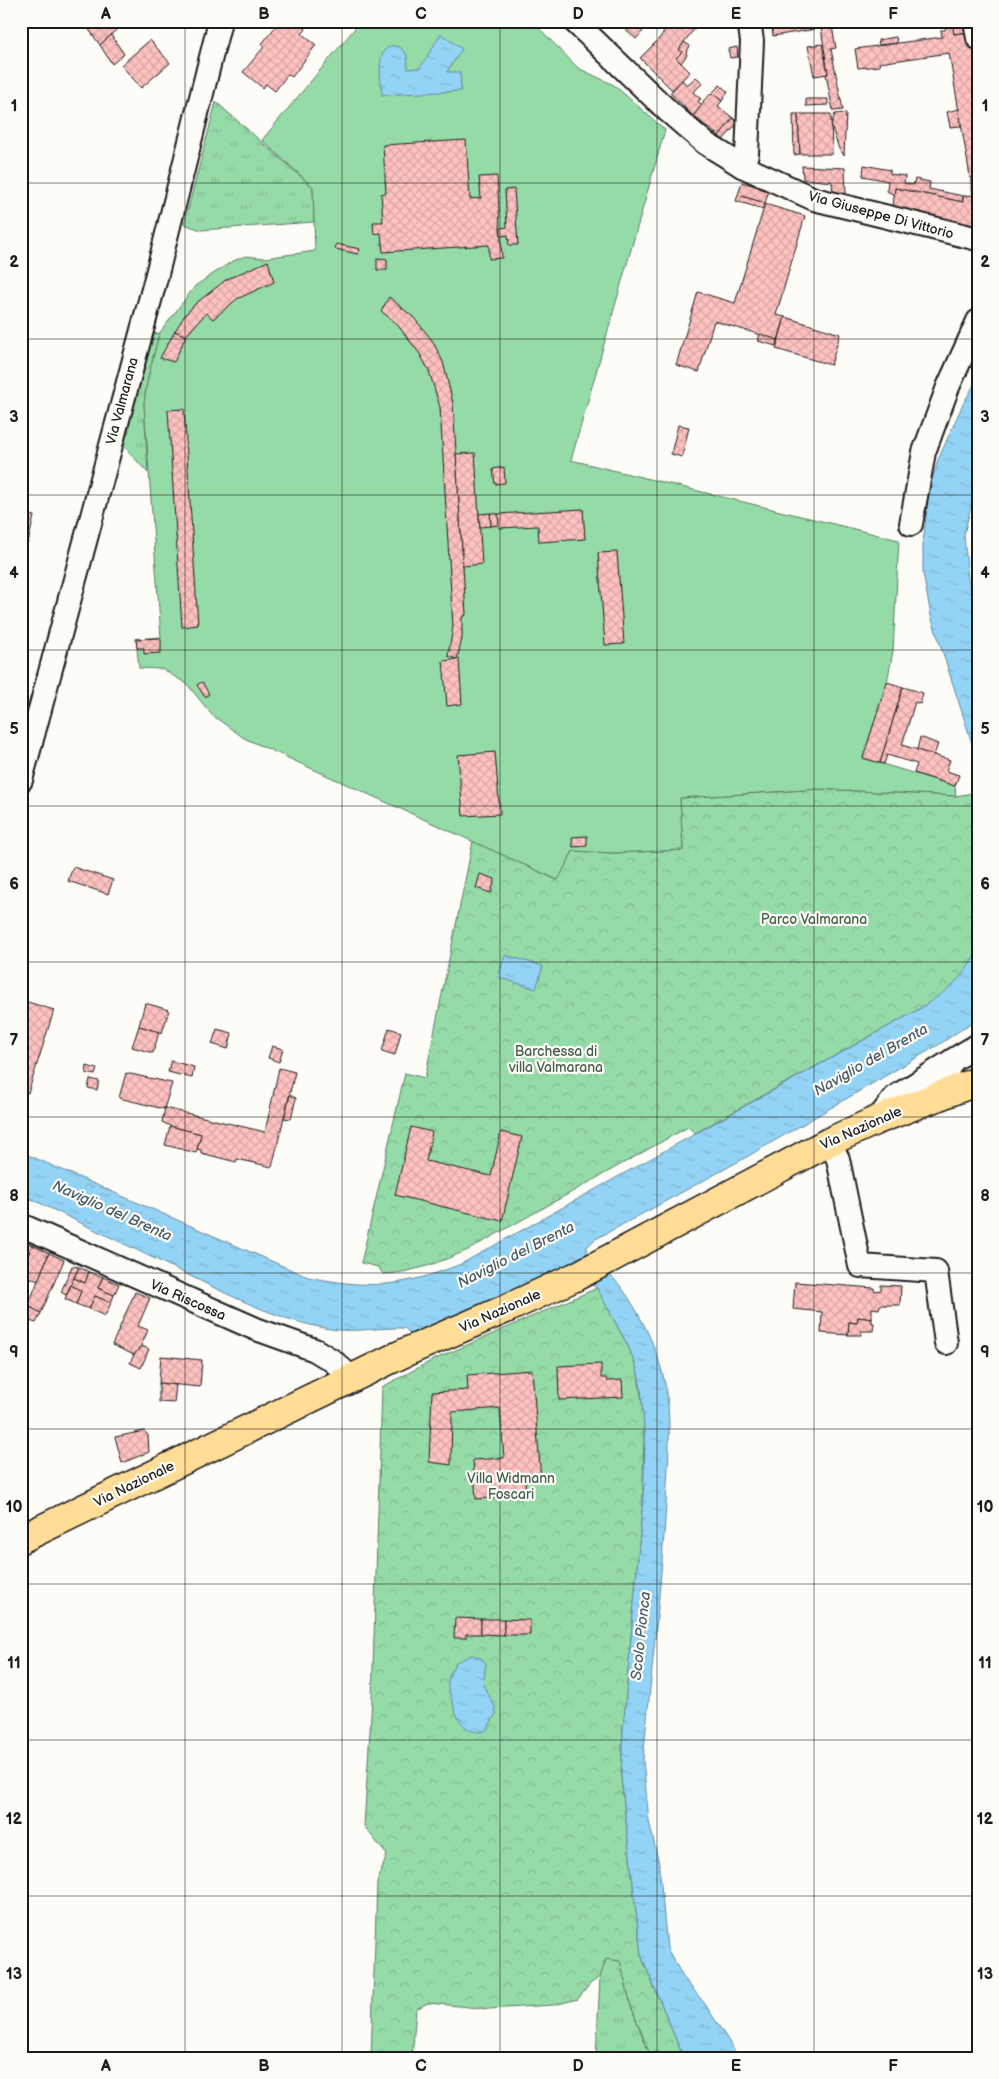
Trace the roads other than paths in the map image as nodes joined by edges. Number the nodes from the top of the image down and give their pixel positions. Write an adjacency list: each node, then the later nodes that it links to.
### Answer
1 (220, 21): 10 (street, Via Valmarana)
2 (574, 21): 6 (street, Via Giuseppe Di Vittorio)
3 (749, 21): 6 (street)
4 (975, 21): 5 (street)
5 (978, 38)
6 (742, 166): 7 (street, Via Giuseppe Di Vittorio)
7 (978, 239)
8 (978, 321): 9 (street)
9 (911, 524)
10 (21, 780)
11 (978, 1045): 13 (street)
12 (978, 1058): 14 (street)
13 (953, 1060): 15 (street); 16 (street)
14 (978, 1080): 15 (main road, Via Nazionale)
15 (949, 1091): 16 (main road, Via Nazionale)
16 (877, 1120): 17 (main road, Via Nazionale)
17 (829, 1142): 19 (street); 20 (main road, Via Nazionale)
18 (21, 1225): 20 (street, Via Riscossa)
19 (946, 1343)
20 (350, 1379): 21 (main road, Via Nazionale)
21 (21, 1539)

